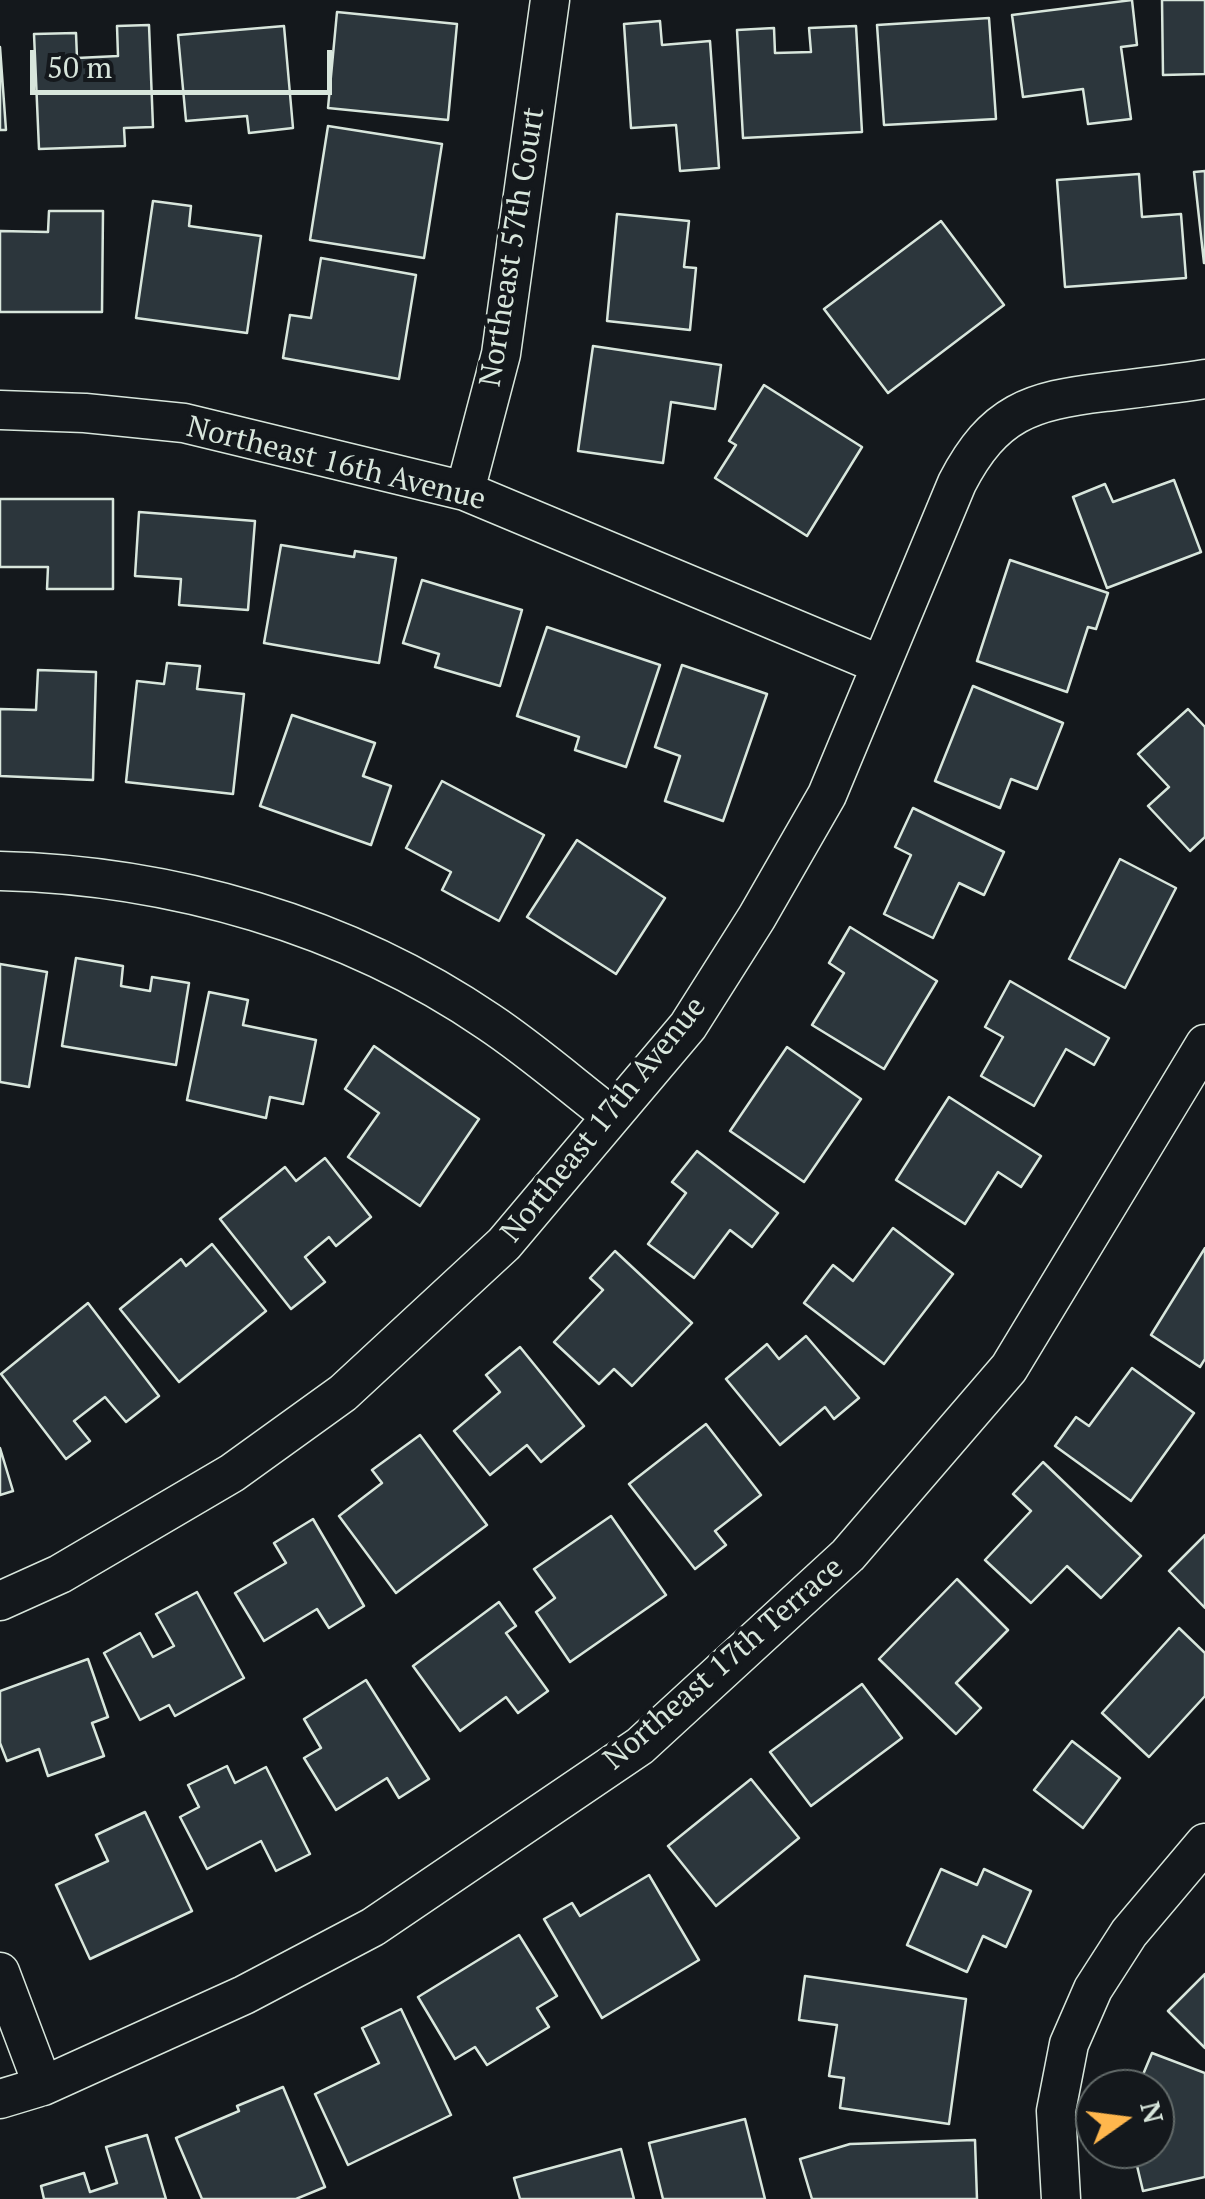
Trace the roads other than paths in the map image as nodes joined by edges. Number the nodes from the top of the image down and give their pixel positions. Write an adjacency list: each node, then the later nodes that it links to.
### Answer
1 (550, 0): 4 (street, Northeast 57th Court)
2 (1205, 380): 5 (street, Northeast 17th Avenue)
3 (0, 410): 4 (street, Northeast 16th Avenue)
4 (465, 491): 5 (street, Northeast 16th Avenue)
5 (880, 665): 8 (street, Northeast 17th Avenue)
6 (0, 871): 8 (street)
7 (1205, 1044): 12 (street, Northeast 17th Terrace)
8 (610, 1115): 9 (street, Northeast 17th Avenue)
9 (0, 1600)
10 (1205, 1843): 14 (street)
11 (0, 1972): 12 (street)
12 (42, 2086): 13 (street, Northeast 17th Terrace)
13 (0, 2099)
14 (1062, 2199)

